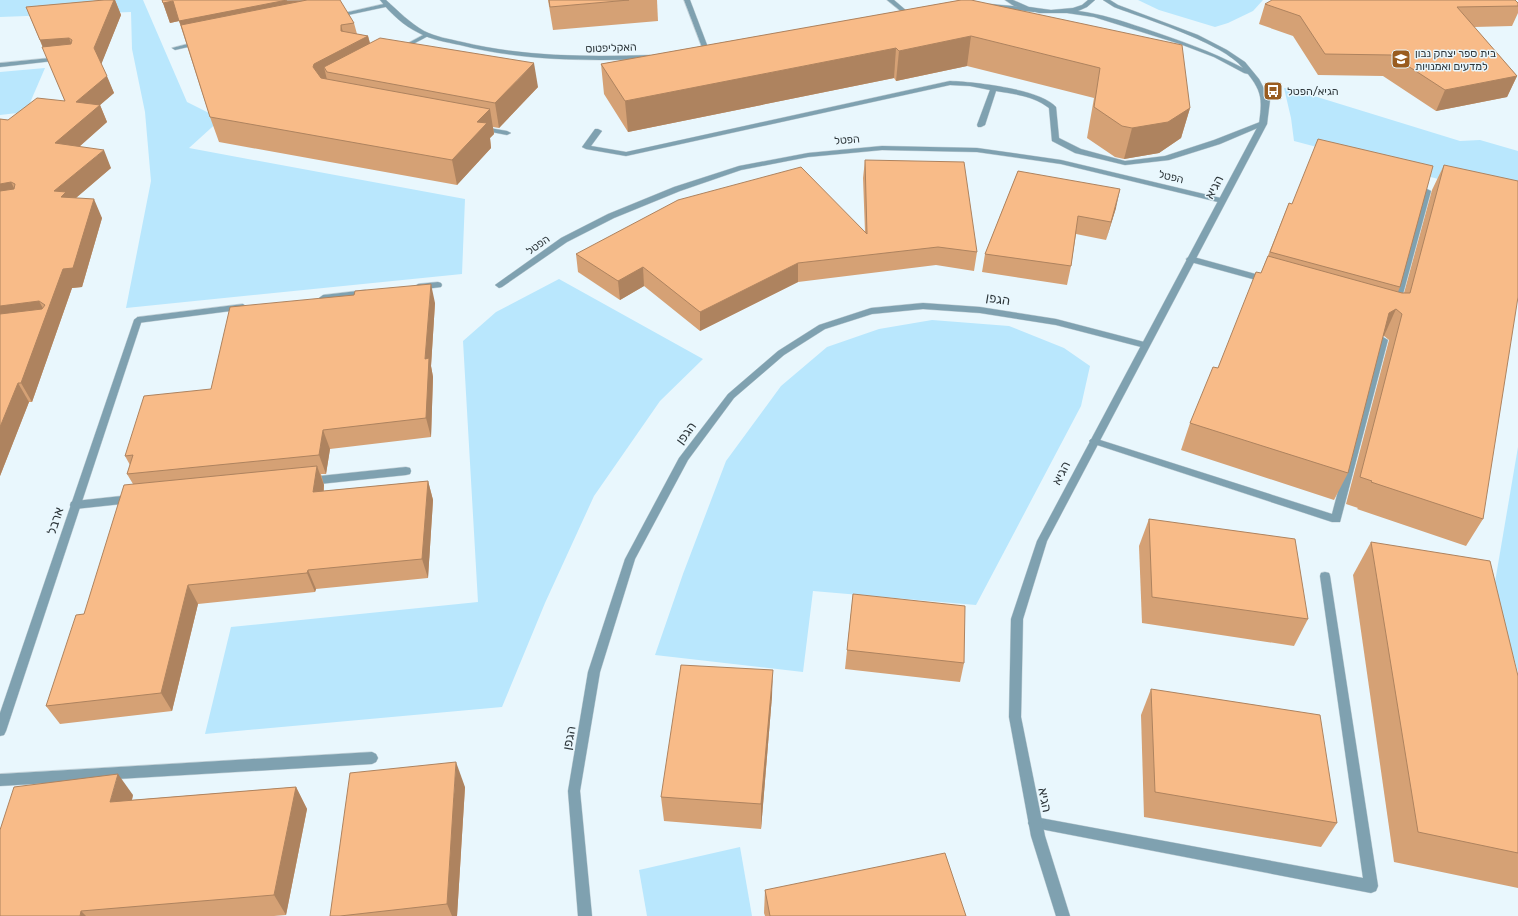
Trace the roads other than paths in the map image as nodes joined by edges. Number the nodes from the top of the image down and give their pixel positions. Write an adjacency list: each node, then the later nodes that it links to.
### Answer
1 (383, 0): 7 (street, האקליפטוס)
2 (687, 0): 17 (street)
3 (890, 0): 11 (street)
4 (1008, 0): 9 (street)
5 (1092, 0): 10 (street)
6 (1106, 0): 23 (street, הגיא)
7 (388, 5): 12 (street); 13 (street, האקליפטוס)
8 (979, 6): 9 (street)
9 (1034, 10): 10 (street)
10 (1067, 11): 23 (street)
11 (898, 14)
12 (328, 17)
13 (427, 35): 19 (street); 20 (street, האקליפטוס)
14 (206, 42): 15 (street)
15 (175, 48)
16 (714, 48): 17 (street)
17 (706, 50): 18 (street)
18 (699, 51)
19 (393, 53)
20 (660, 56)
21 (68, 58): 22 (street)
22 (0, 65)
23 (1253, 76): 25 (street, הגיא)
24 (994, 88): 25 (street); 26 (street); 28 (street)
25 (1263, 124): 31 (street, הגיא)
26 (980, 125)
27 (476, 127): 29 (street)
28 (598, 131)
29 (507, 133)
30 (1426, 191): 40 (street)
31 (1222, 201): 32 (street, הגיא); 35 (street, הפטל)
32 (1190, 259): 33 (street); 42 (street, הגיא)
33 (1273, 282)
34 (438, 285): 36 (street)
35 (499, 285)
36 (406, 289)
37 (375, 292): 38 (street)
38 (312, 300)
39 (248, 307): 47 (street, ארבל)
40 (1393, 316)
41 (1383, 340): 43 (street)
42 (1145, 345): 43 (street, הגיא); 53 (street, הגפן)
43 (1094, 441): 52 (street, הגיא)
44 (406, 470): 45 (street)
45 (303, 481)
46 (138, 499): 47 (street)
47 (75, 505): 49 (street, ארבל)
48 (1324, 576): 52 (street)
49 (0, 731)
50 (372, 758): 51 (street)
51 (0, 780)
52 (1035, 823): 54 (street, הגיא)
53 (585, 916)
54 (1063, 916)

